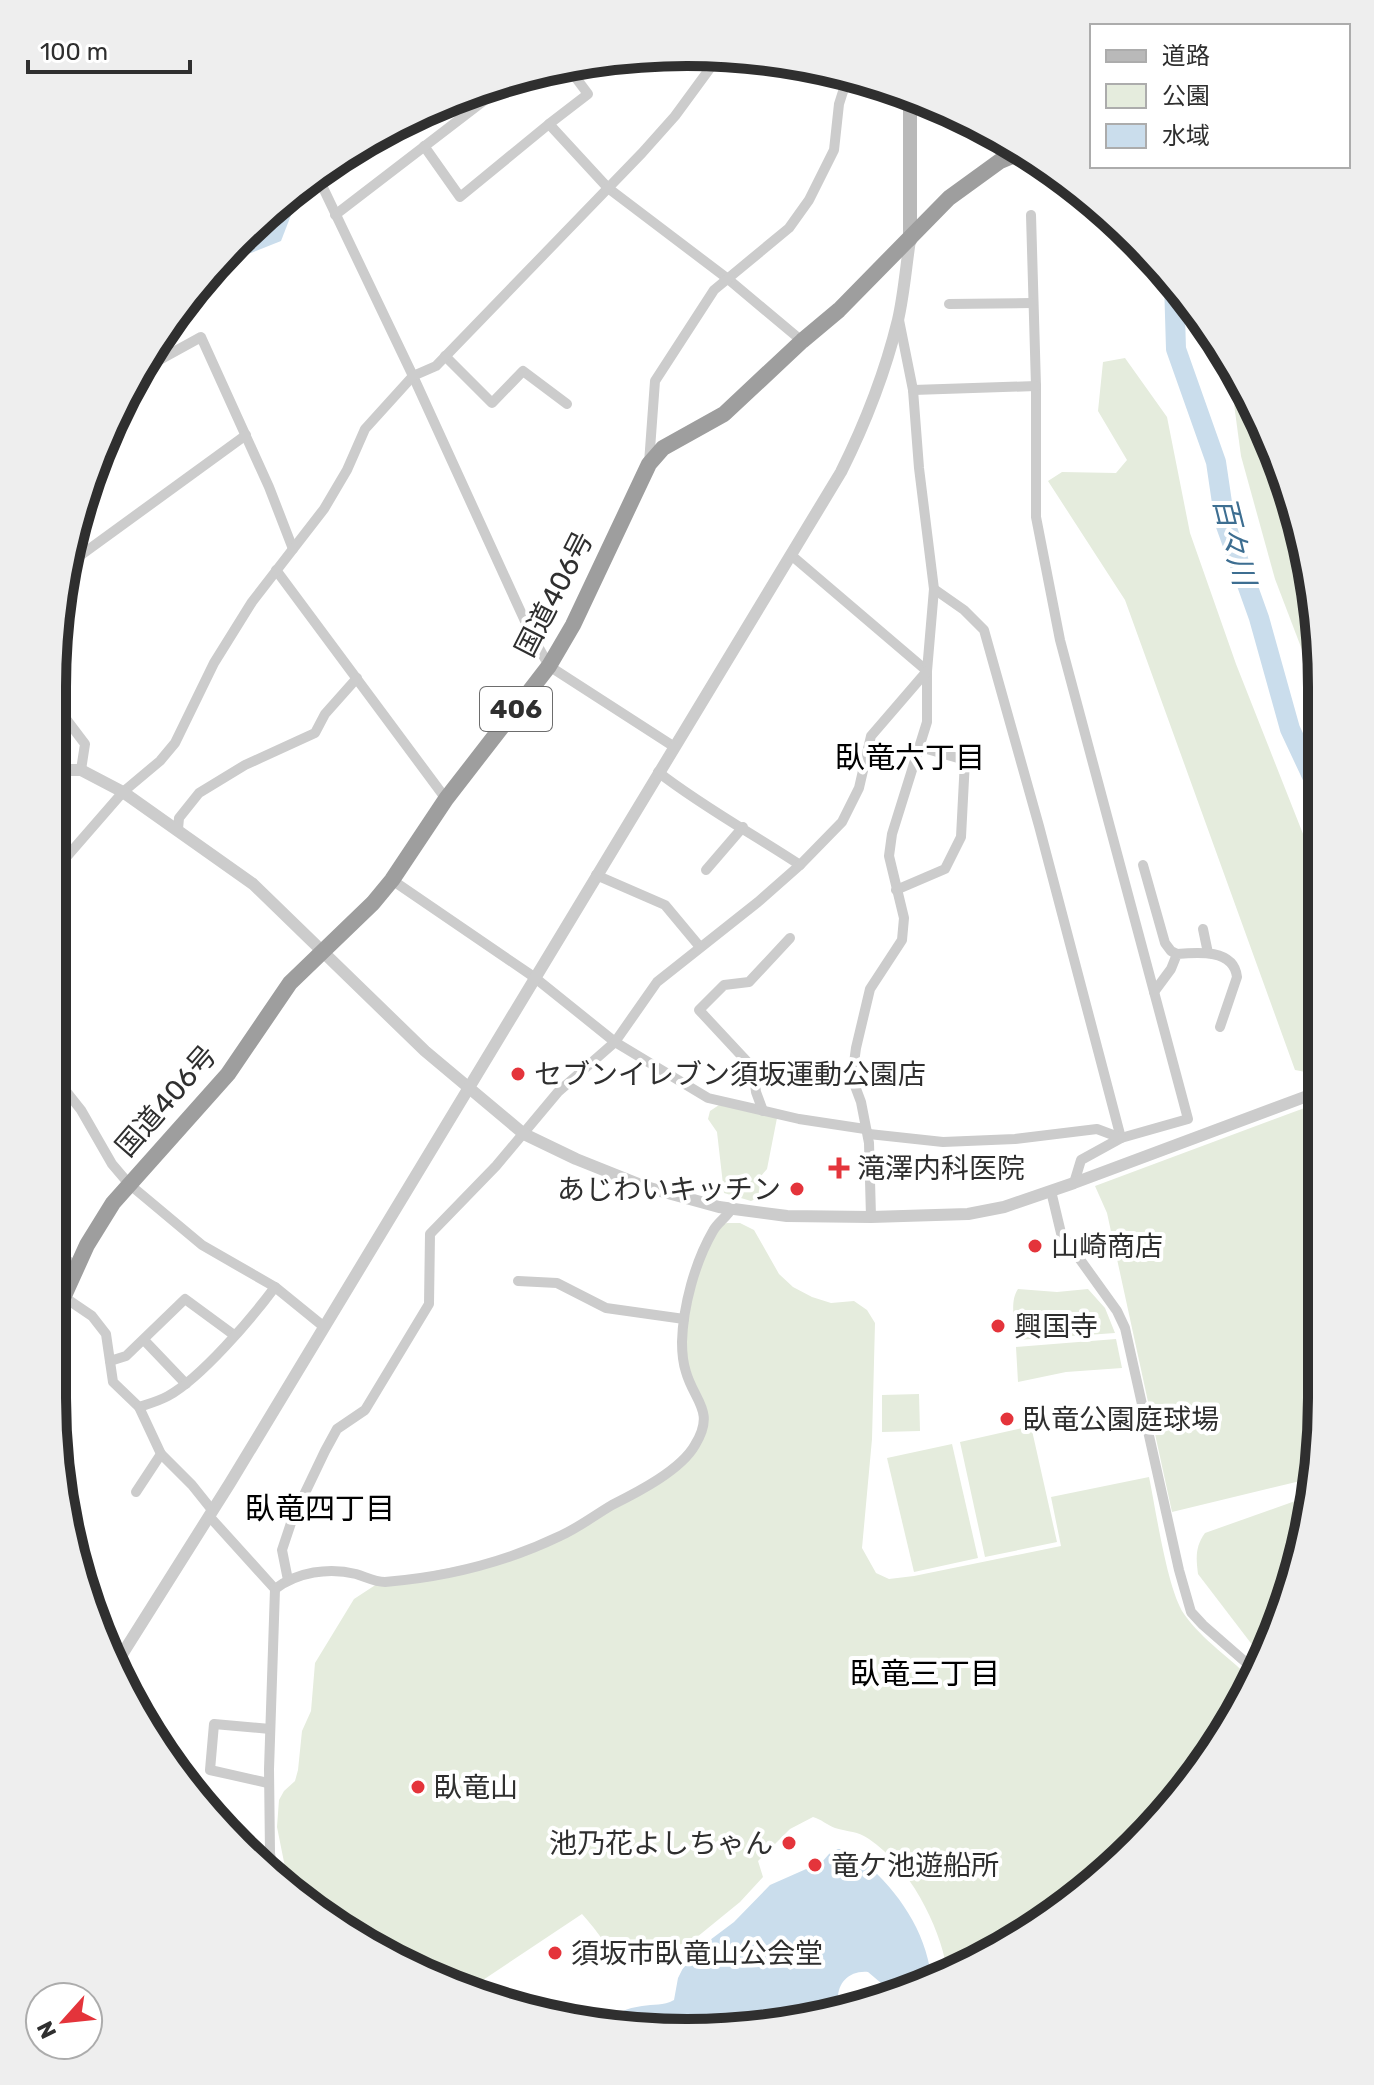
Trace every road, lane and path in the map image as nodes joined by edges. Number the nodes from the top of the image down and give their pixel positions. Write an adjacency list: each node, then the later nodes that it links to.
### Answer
1 (711, 67): 10 (street)
2 (575, 76): 6 (street)
3 (845, 86): 14 (street)
4 (485, 100): 7 (street)
5 (910, 107): 13 (main road)
6 (549, 124): 7 (street); 10 (street)
7 (424, 146): 11 (street)
8 (1010, 157): 13 (highway, 国道406号 / 406)
9 (322, 185): 11 (street)
10 (608, 188): 14 (street); 19 (street)
11 (335, 215): 21 (street)
12 (1031, 215): 15 (street)
13 (910, 240): 17 (street); 18 (highway, 国道406号 / 406)
14 (728, 279): 18 (street); 26 (street)
15 (1032, 303): 16 (street); 22 (street)
16 (949, 304)
17 (898, 318): 23 (street); 29 (street)
18 (802, 341): 26 (highway, 国道406号 / 406)
19 (445, 356): 21 (street); 24 (street)
20 (159, 360): 25 (street)
21 (413, 376): 27 (street); 32 (street)
22 (1036, 386): 23 (street); 59 (street)
23 (913, 390): 31 (street)
24 (567, 404)
25 (246, 435): 27 (street); 28 (street)
26 (649, 464): 32 (highway, 国道406号 / 406)
27 (293, 549): 30 (street)
28 (80, 555)
29 (791, 555): 33 (street); 36 (street)
30 (276, 570): 34 (street); 41 (street)
31 (934, 589): 33 (street); 68 (street)
32 (549, 666): 36 (street); 42 (highway, 国道406号 / 406)
33 (927, 671): 37 (street); 46 (street)
34 (357, 678): 42 (street); 44 (street)
35 (66, 719): 39 (street)
36 (673, 746): 40 (street)
37 (920, 747): 51 (street); 51 (street)
38 (66, 770): 39 (street)
39 (81, 770): 41 (street)
40 (658, 772): 43 (street); 49 (street)
41 (123, 792): 44 (street); 45 (street)
42 (446, 799): 50 (highway, 国道406号 / 406)
43 (743, 827): 46 (street); 48 (street)
44 (178, 829): 55 (street)
45 (66, 858)
46 (800, 865): 54 (street)
47 (1143, 865): 57 (street)
48 (706, 870)
49 (596, 875): 54 (street); 58 (street)
50 (392, 880): 55 (highway, 国道406号 / 406); 58 (street)
51 (896, 890): 66 (street)
52 (1203, 929): 56 (street)
53 (790, 938): 65 (street)
54 (700, 947): 61 (street)
55 (322, 949): 62 (street); 70 (highway, 国道406号 / 406)
56 (1208, 953): 57 (street); 60 (street)
57 (1177, 954): 59 (street)
58 (534, 977): 61 (street); 62 (street)
59 (1154, 992): 68 (street)
60 (1220, 1027)
61 (615, 1042): 65 (street); 67 (street)
62 (468, 1087): 67 (street); 81 (street)
63 (66, 1091): 70 (street)
64 (1308, 1096): 69 (street)
65 (763, 1111): 66 (street)
66 (865, 1129): 68 (street); 73 (street)
67 (524, 1134): 72 (street); 90 (street)
68 (1121, 1138): 69 (street)
69 (1074, 1183): 71 (street)
70 (129, 1184): 75 (highway, 国道406号 / 406); 77 (street)
71 (1051, 1191): 73 (street); 93 (street)
72 (732, 1208): 73 (street); 80 (street)
73 (871, 1217)
74 (66, 1260): 75 (street)
75 (77, 1267): 78 (highway, 国道406号 / 406)
76 (518, 1281): 80 (street)
77 (275, 1287): 81 (street); 82 (street)
78 (66, 1292)
79 (66, 1298): 84 (street)
80 (684, 1319): 90 (street)
81 (323, 1326): 89 (street)
82 (234, 1335): 83 (street); 85 (street)
83 (144, 1340): 84 (street); 85 (street)
84 (110, 1361): 86 (street)
85 (186, 1384): 86 (street)
86 (139, 1407): 87 (street)
87 (161, 1454): 88 (street); 89 (street)
88 (136, 1492)
89 (210, 1513): 91 (street); 92 (street)
90 (288, 1580): 91 (street)
91 (275, 1589): 94 (street)
92 (122, 1655)
93 (1248, 1664)
94 (270, 1729): 95 (street); 95 (street)
95 (268, 1783): 96 (street)
96 (271, 1858)

